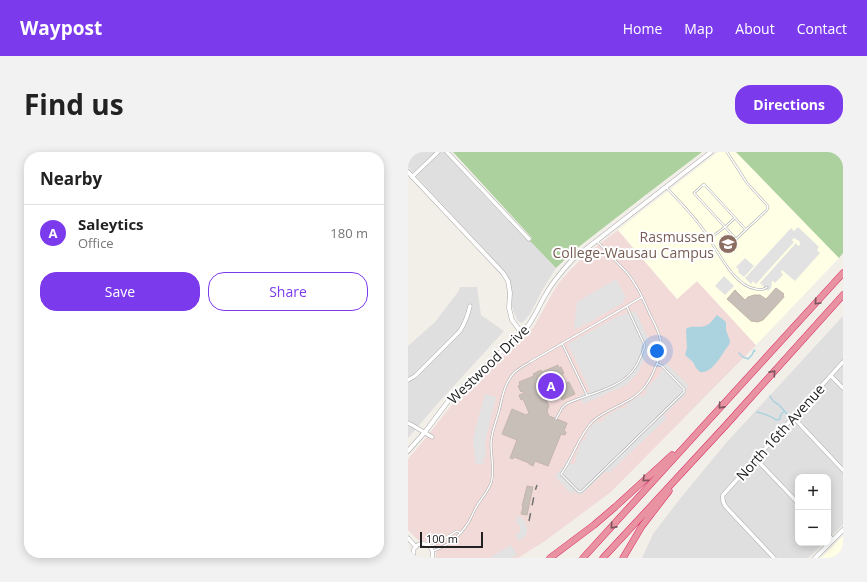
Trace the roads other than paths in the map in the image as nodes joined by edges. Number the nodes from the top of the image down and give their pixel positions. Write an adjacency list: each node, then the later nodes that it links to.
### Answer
1 (438, 152): 6 (street)
2 (447, 152): 11 (street)
3 (711, 152): 7 (street, Westwood Drive)
4 (727, 152): 10 (lane)
5 (408, 172): 6 (street)
6 (412, 177): 21 (street)
7 (666, 187): 12 (lane); 13 (street, Westwood Drive)
8 (734, 218): 9 (lane); 9 (lane); 10 (lane)
9 (725, 227): 10 (lane); 12 (lane)
10 (746, 230)
11 (529, 239)
12 (709, 239): 14 (lane); 16 (lane)
13 (596, 241): 18 (lane); 21 (street, Westwood Drive)
14 (705, 242)
15 (843, 273): 34 (highway, one-way to 34)
16 (767, 287)
17 (843, 295): 36 (highway, one-way to 17)
18 (642, 297): 20 (lane); 24 (lane)
19 (470, 306): 26 (street)
20 (627, 307): 22 (lane); 28 (lane)
21 (521, 332): 32 (street, Westwood Drive)
22 (562, 343): 28 (lane); 41 (lane)
23 (843, 362): 25 (street, North 16th Avenue)
24 (657, 364): 24 (lane)
25 (831, 376): 27 (street); 29 (street, North 16th Avenue)
26 (408, 380)
27 (843, 388)
28 (587, 396): 30 (lane)
29 (794, 417): 37 (street, North 16th Avenue); 38 (street)
30 (556, 419)
31 (408, 423): 32 (street)
32 (424, 432): 33 (street); 35 (street, Westwood Drive)
33 (432, 437)
34 (686, 445): 50 (highway, one-way to 50); 51 (highway, one-way to 51)
35 (408, 451)
36 (695, 459): 52 (highway); 53 (highway)
37 (756, 459): 39 (street); 54 (street, North 16th Avenue)
38 (843, 470)
39 (795, 500)
40 (843, 530): 44 (street)
41 (462, 533): 46 (lane); 47 (lane)
42 (408, 538): 45 (street)
43 (831, 538): 44 (street)
44 (833, 540): 55 (street)
45 (416, 546): 46 (street); 48 (street)
46 (430, 547): 47 (street)
47 (432, 551): 49 (street)
48 (413, 557)
49 (432, 558)
50 (550, 558)
51 (584, 558)
52 (603, 558)
53 (623, 558)
54 (774, 558)
55 (815, 558)

